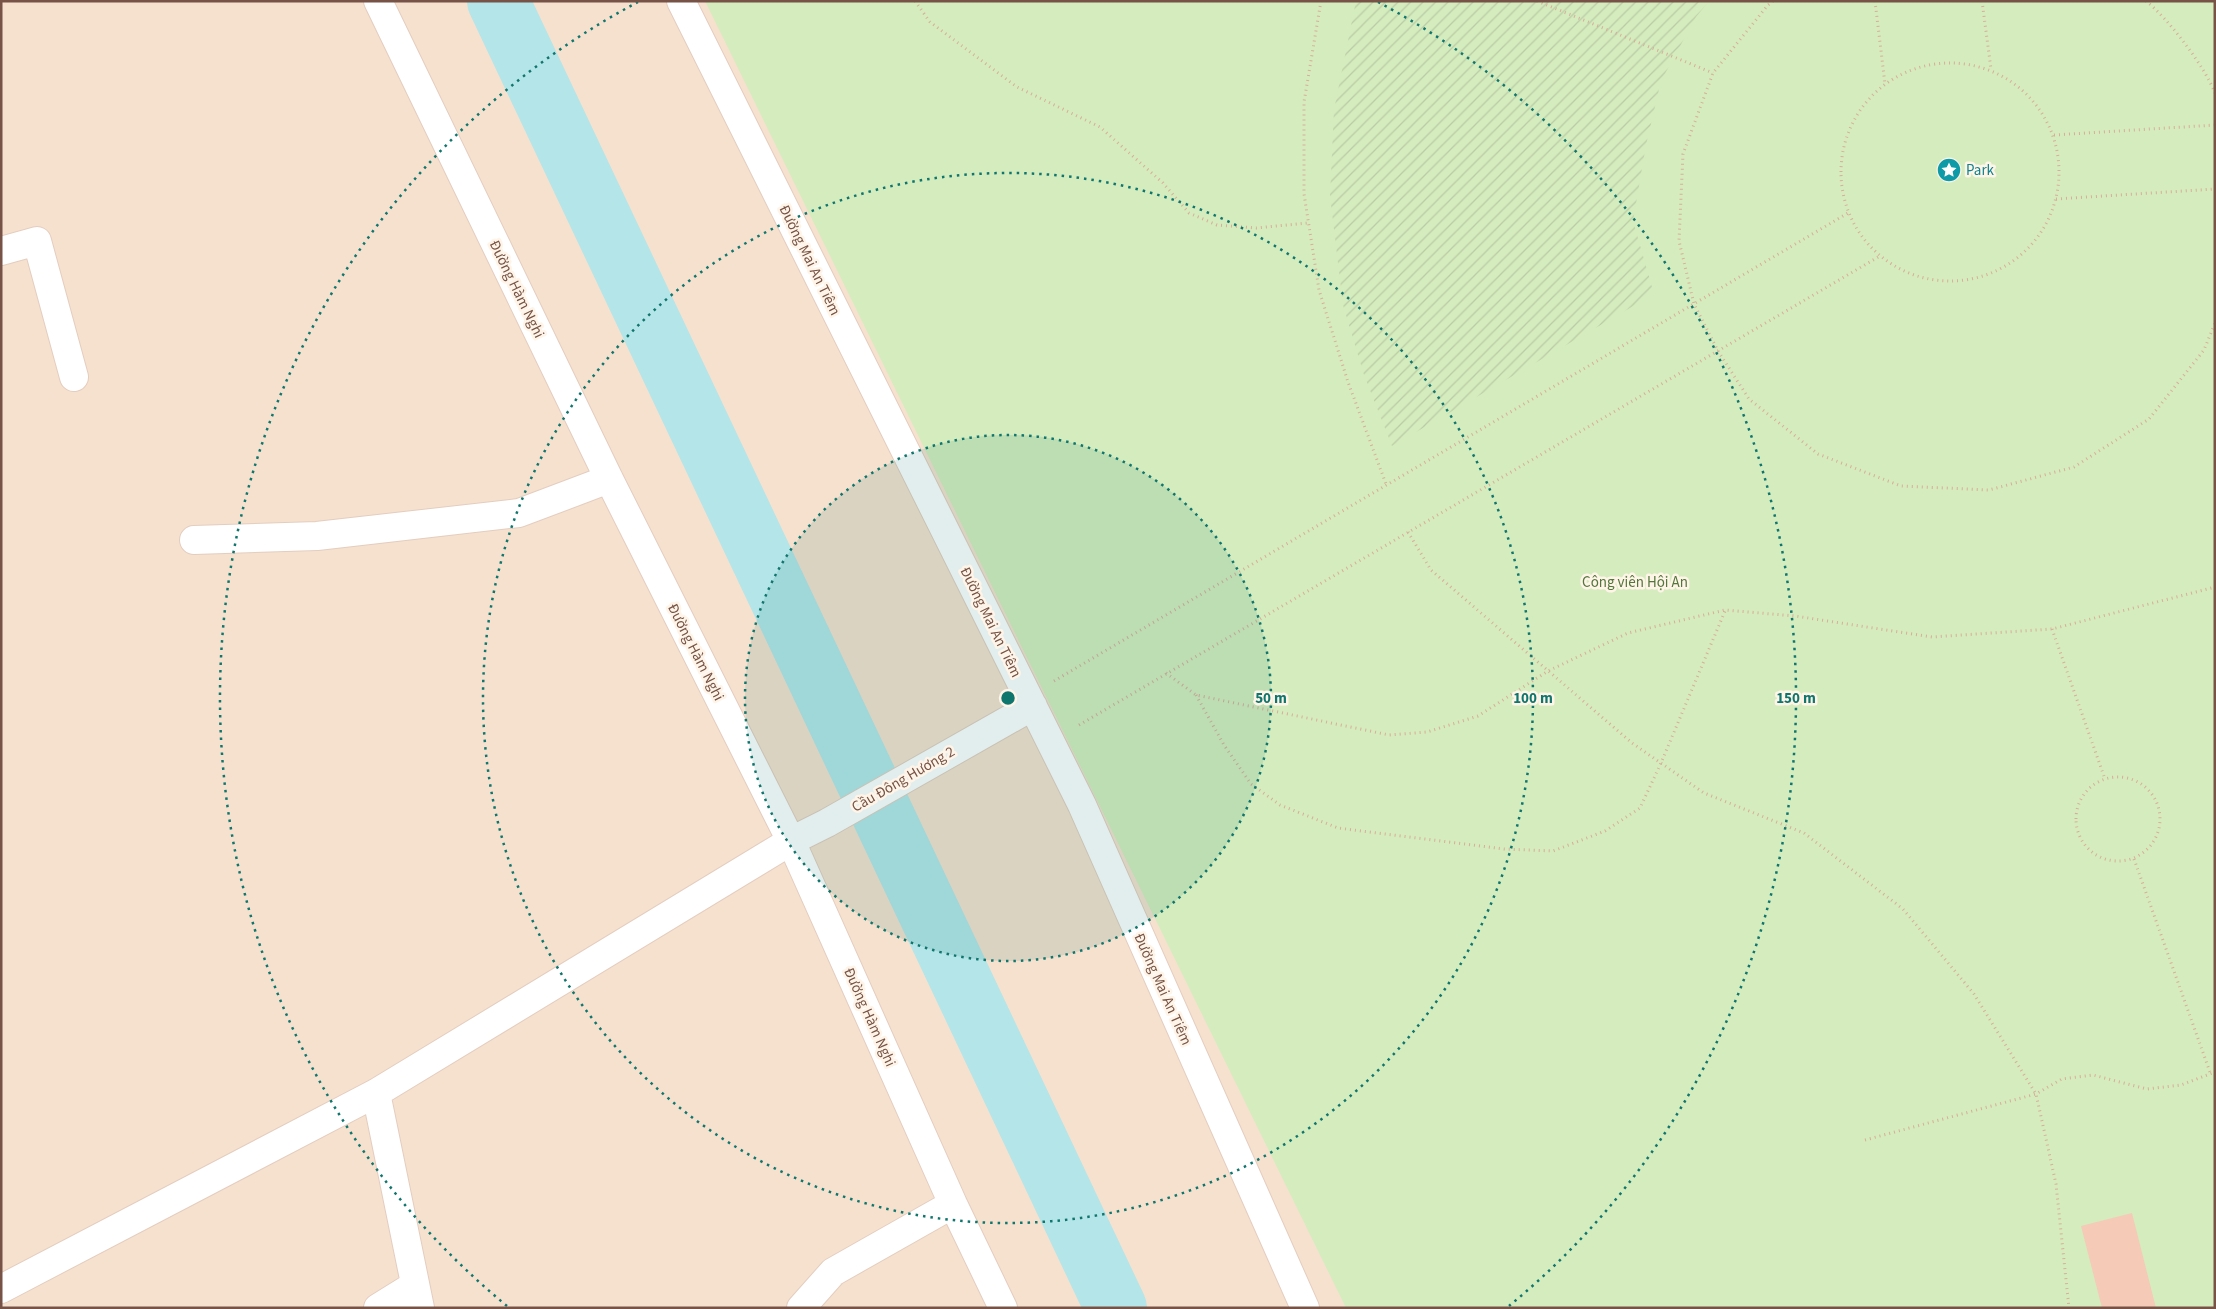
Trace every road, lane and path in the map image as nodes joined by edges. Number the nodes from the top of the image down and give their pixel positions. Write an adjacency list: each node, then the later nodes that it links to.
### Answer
1 (378, 1): 26 (street, Đường Hàm Nghi)
2 (681, 1): 36 (street, Đường Mai An Tiêm)
3 (915, 1): 19 (path)
4 (1321, 1): 19 (path)
5 (1537, 1): 11 (path)
6 (1773, 1): 11 (path)
7 (1874, 1): 12 (path)
8 (1982, 1): 10 (path)
9 (2146, 1): 13 (path)
10 (1991, 69): 12 (path); 15 (path)
11 (1713, 73): 22 (path)
12 (1885, 84): 18 (path)
13 (2215, 93)
14 (2215, 125): 15 (path)
15 (2054, 135): 17 (path)
16 (2215, 189): 17 (path)
17 (2056, 199): 21 (path)
18 (1848, 213): 21 (path); 22 (path)
19 (1308, 223): 27 (path)
20 (1, 251): 25 (street)
21 (1880, 256): 24 (path)
22 (1694, 304): 24 (path); 27 (path)
23 (2215, 323): 24 (path)
24 (1718, 351): 28 (path)
25 (74, 377)
26 (608, 479): 29 (street); 40 (street, Đường Hàm Nghi)
27 (1386, 484): 36 (path)
28 (1408, 532): 33 (path); 34 (path)
29 (194, 540)
30 (2215, 587): 32 (path)
31 (1725, 610): 32 (path); 33 (path); 38 (path)
32 (2052, 630): 39 (path)
33 (1548, 671): 35 (path); 38 (path)
34 (1166, 673): 35 (path); 37 (path)
35 (1196, 696): 38 (path)
36 (1030, 701): 37 (street, Đường Mai An Tiêm); 40 (street, Cầu Đông Hương 2)
37 (1050, 741): 53 (street, Đường Mai An Tiêm)
38 (1661, 763): 45 (path)
39 (2105, 779): 41 (path); 41 (path)
40 (791, 841): 44 (street, Cầu Đông Hương 2); 47 (street, Đường Hàm Nghi)
41 (2134, 859): 43 (path)
42 (2215, 1072): 43 (path)
43 (2211, 1075): 45 (path)
44 (376, 1093): 48 (street, Cầu Đông Hương 2); 49 (street)
45 (2036, 1094): 46 (path); 54 (path)
46 (1865, 1140)
47 (953, 1204): 51 (street); 52 (street, Đường Hàm Nghi)
48 (1, 1289)
49 (418, 1296): 50 (street)
50 (378, 1308)
51 (800, 1308)
52 (1003, 1308)
53 (1305, 1308)
54 (2069, 1308)

